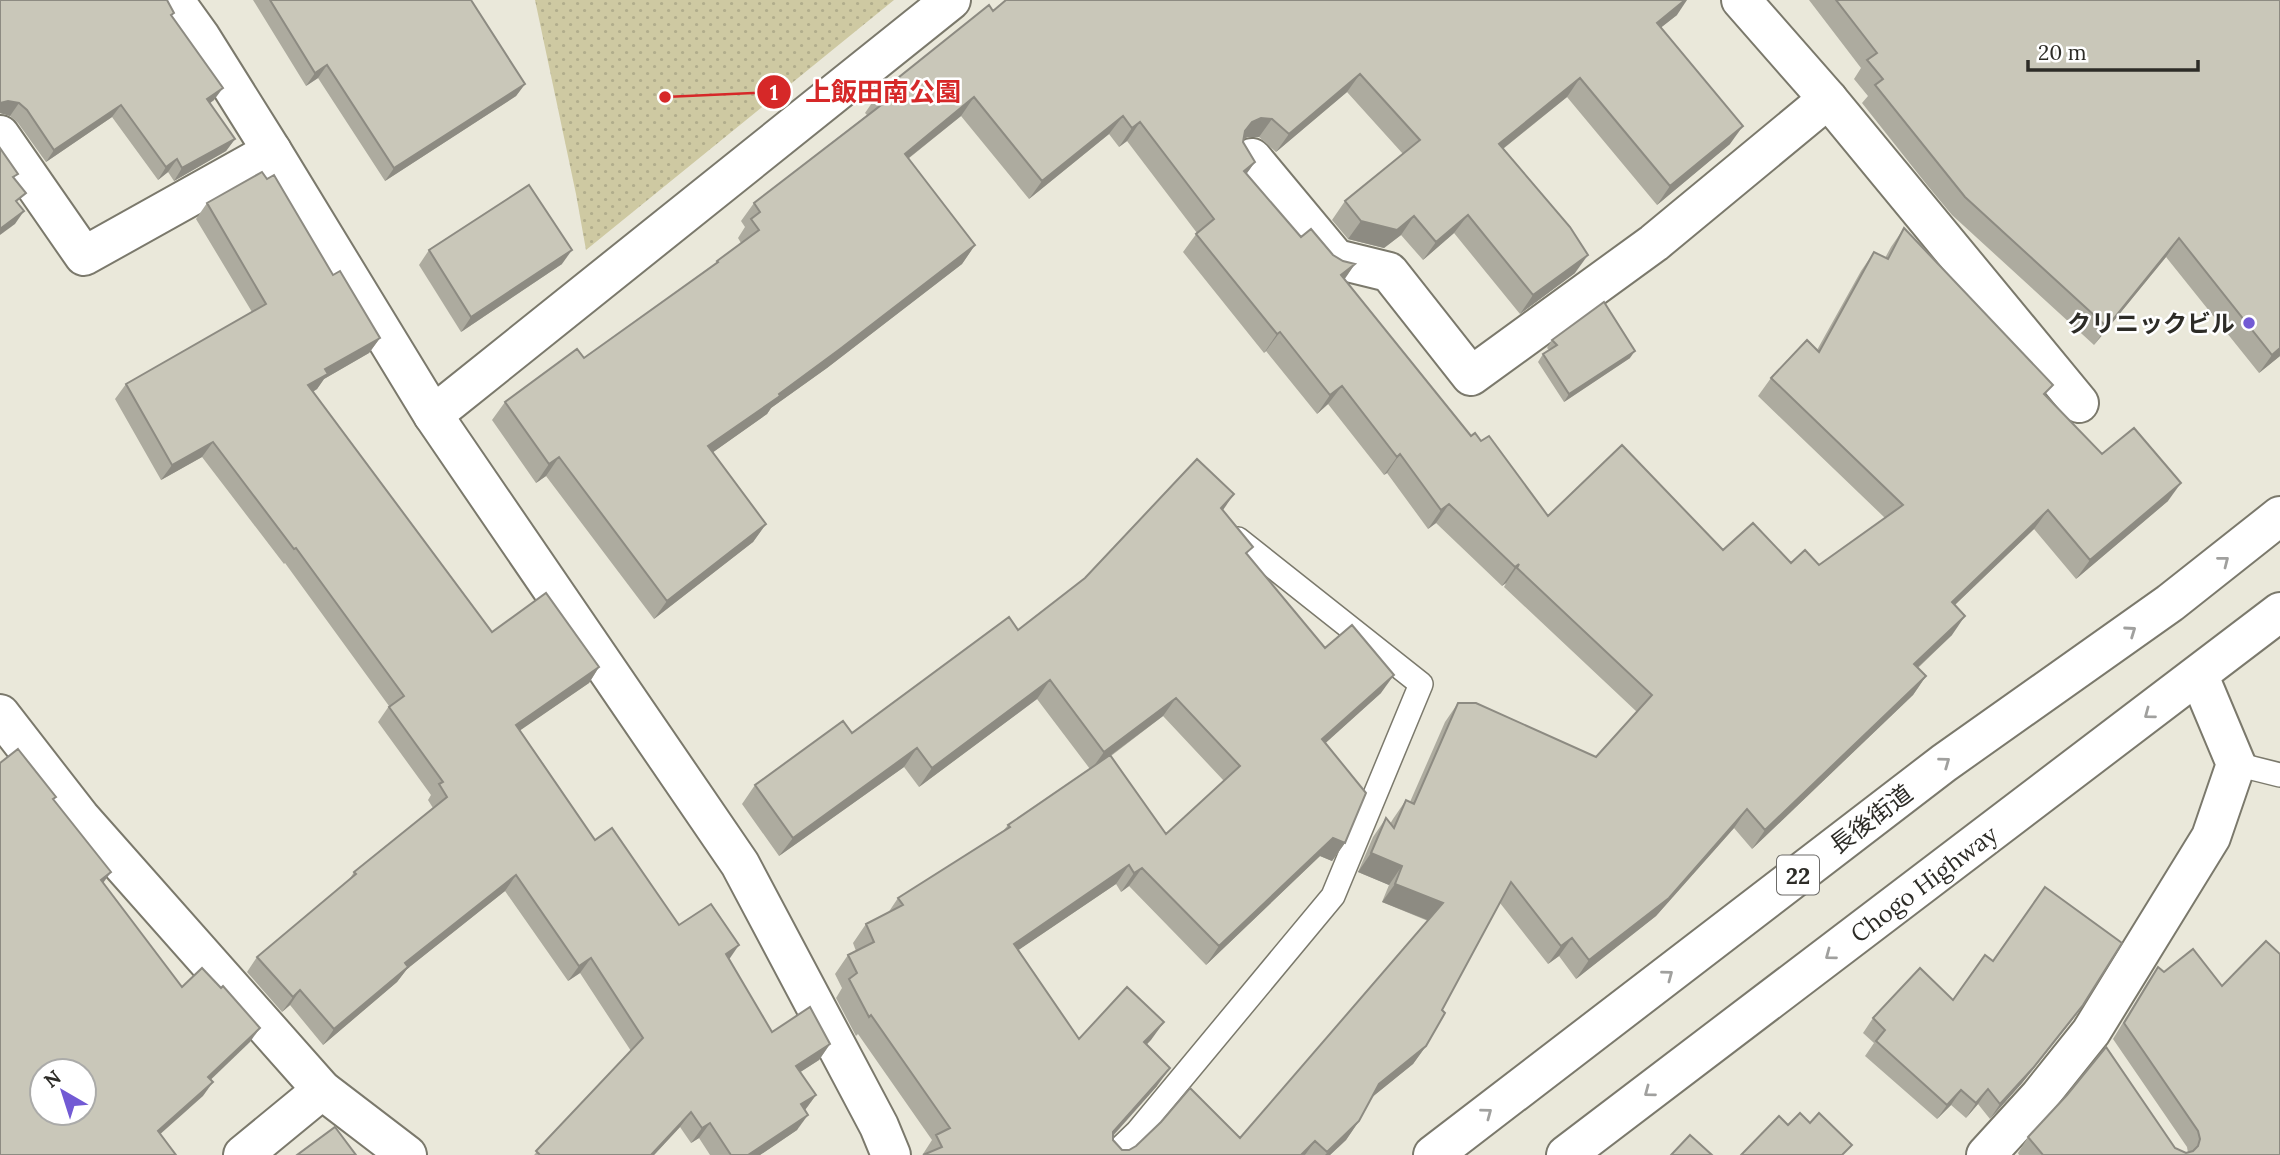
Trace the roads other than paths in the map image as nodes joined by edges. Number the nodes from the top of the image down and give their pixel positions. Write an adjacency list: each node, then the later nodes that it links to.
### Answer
1 (174, 0): 6 (street)
2 (951, 0): 9 (street)
3 (1741, 0): 4 (street)
4 (1828, 99): 7 (street); 8 (street)
5 (0, 135): 6 (street)
6 (272, 150): 9 (street)
7 (1252, 158)
8 (2079, 403)
9 (433, 415): 20 (street)
10 (2280, 516): 22 (street, 長後街道 / 22, one-way to 10)
11 (1238, 539): 21 (lane)
12 (2280, 612): 13 (street, Chogo Highway)
13 (2199, 676): 15 (street); 23 (street, Chogo Highway, one-way to 23)
14 (0, 714): 17 (street)
15 (2236, 764): 16 (lane); 24 (street)
16 (2280, 775)
17 (323, 1090): 18 (street); 19 (street)
18 (243, 1155)
19 (407, 1155)
20 (891, 1155)
21 (1113, 1155)
22 (1433, 1155)
23 (1566, 1155)
24 (1986, 1155)

